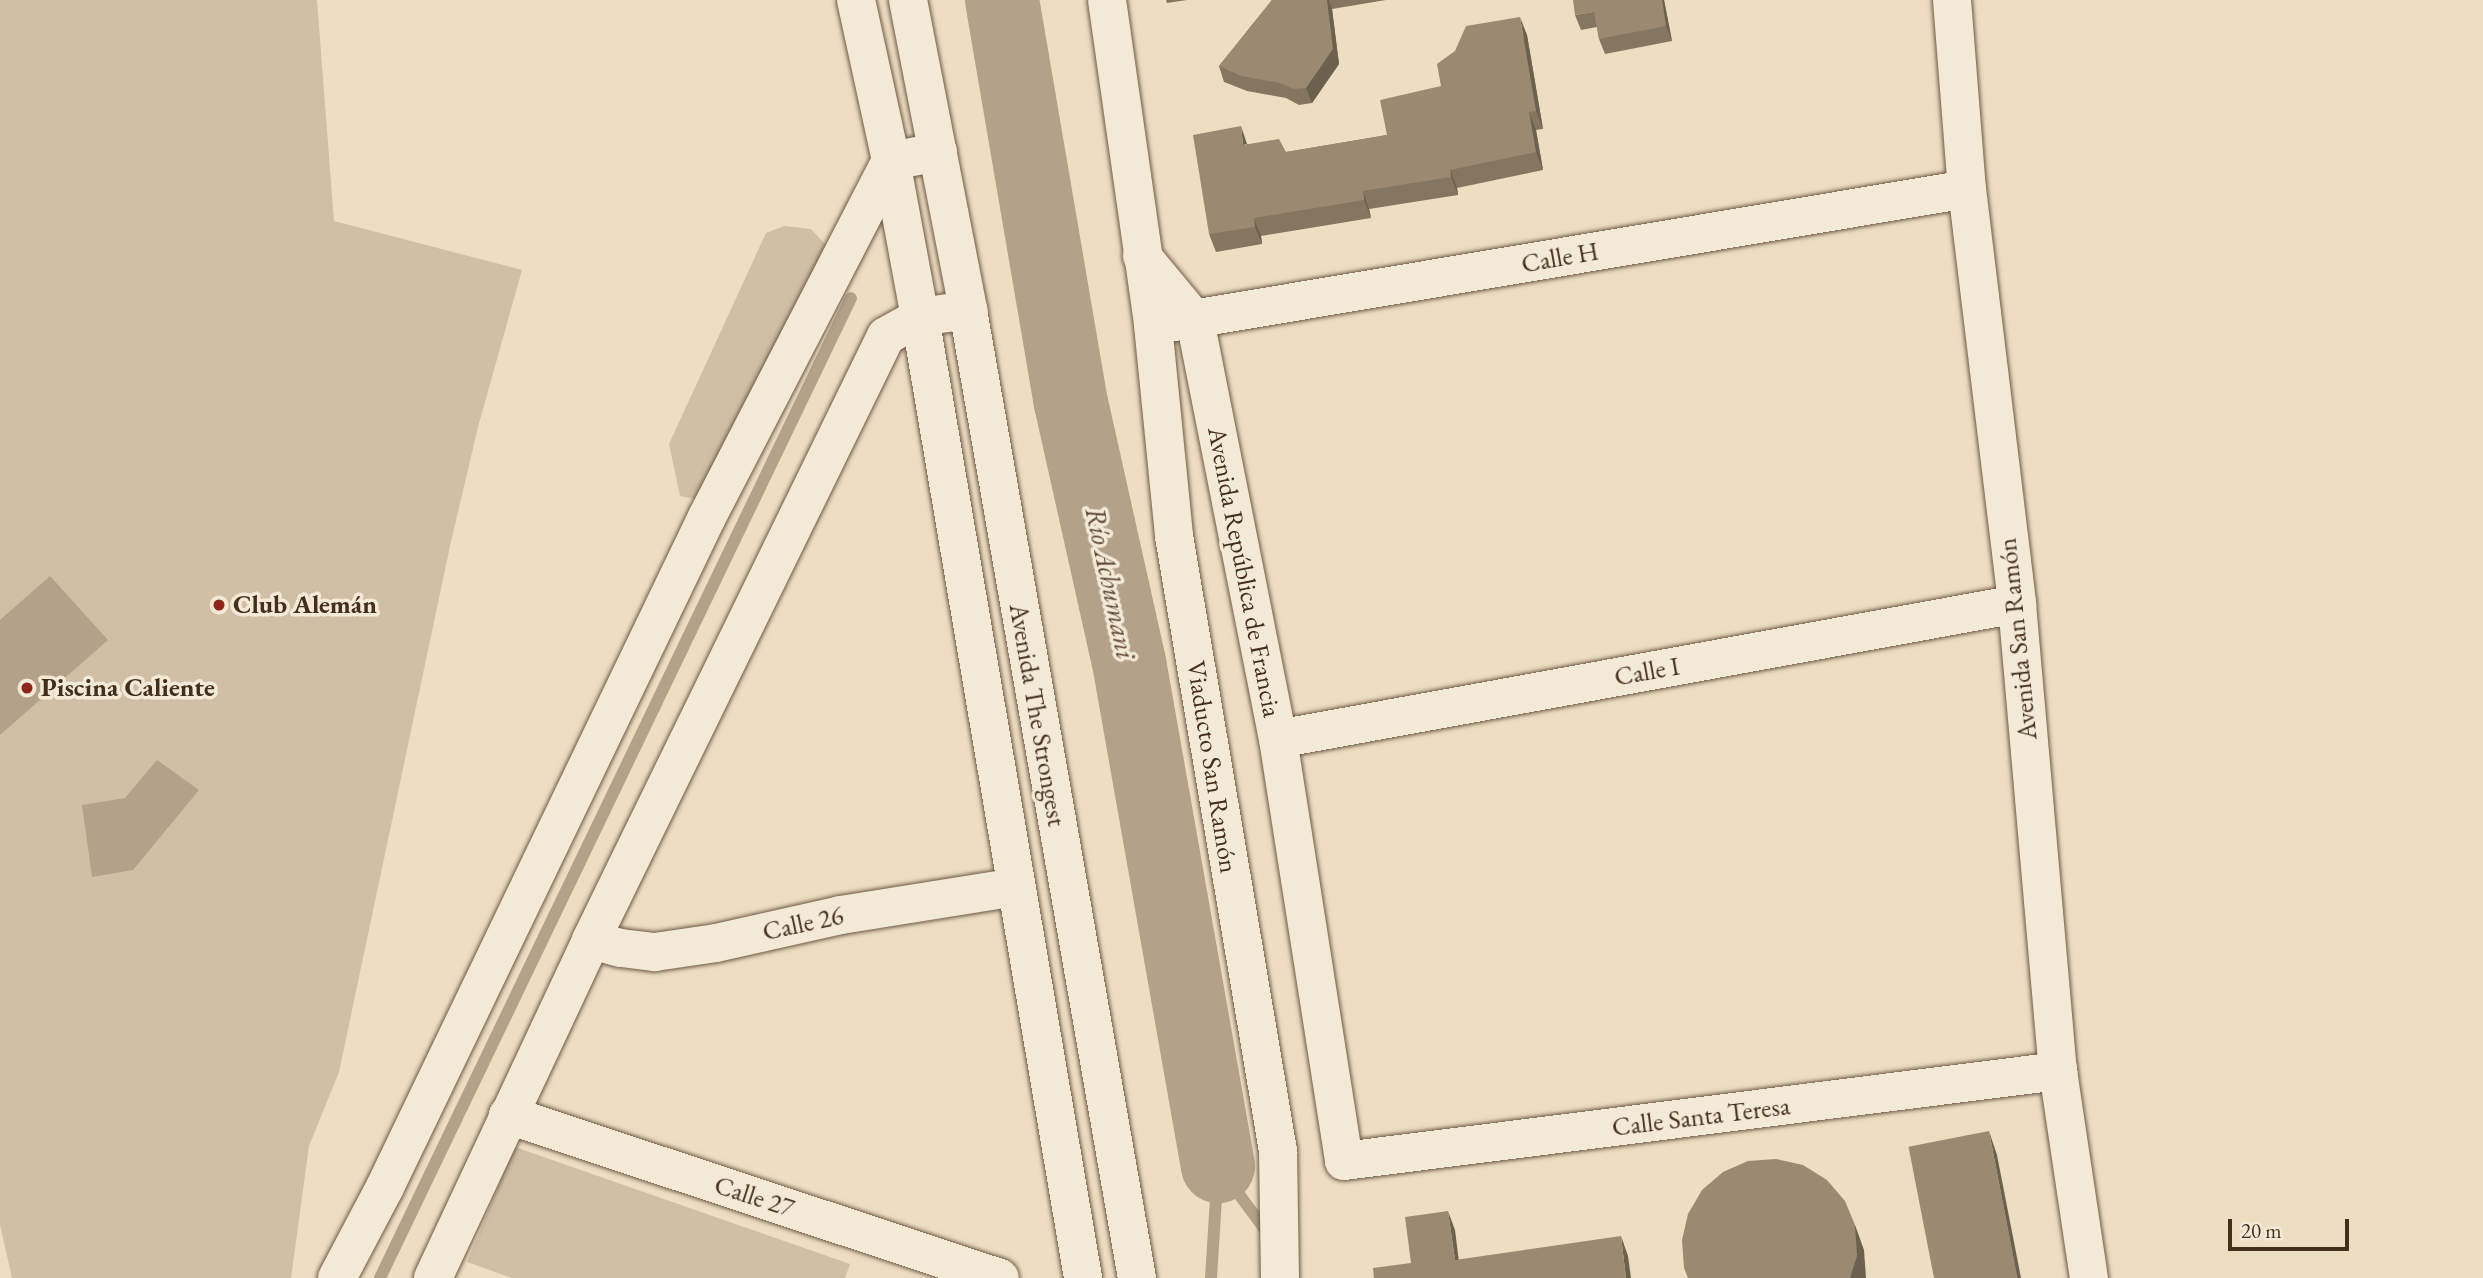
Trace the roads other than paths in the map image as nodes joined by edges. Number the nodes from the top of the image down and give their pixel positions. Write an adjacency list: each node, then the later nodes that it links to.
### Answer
1 (856, 0): 6 (street, Avenida The Strongest)
2 (908, 0): 5 (street, Avenida The Strongest)
3 (1107, 0): 8 (street)
4 (1952, 0): 7 (street, Avenida San Ramón)
5 (938, 152): 6 (street); 9 (street, Avenida The Strongest)
6 (891, 161): 10 (street, Avenida The Strongest); 21 (street)
7 (1967, 189): 11 (street, Calle H); 13 (street, Avenida San Ramón)
8 (1142, 256): 11 (street, Avenida República de Francia); 12 (street, Viaducto San Ramón)
9 (968, 310): 10 (street); 15 (street, Avenida The Strongest)
10 (920, 317): 16 (street, Avenida The Strongest); 17 (street)
11 (1195, 320): 12 (street, Calle H); 14 (street, Avenida República de Francia)
12 (1153, 325): 26 (street, Viaducto San Ramón)
13 (2017, 604): 14 (street, Calle I); 18 (street, Avenida San Ramón)
14 (1278, 739): 20 (street, Avenida República de Francia)
15 (1065, 879): 16 (street, Calle 26); 25 (street, Avenida The Strongest)
16 (1014, 887): 17 (street, Calle 26); 24 (street, Avenida The Strongest)
17 (592, 940): 19 (street)
18 (2058, 1071): 20 (street, Calle Santa Teresa); 27 (street, Avenida San Ramón)
19 (508, 1115): 22 (street); 23 (street, Calle 27)
20 (1344, 1161)
21 (337, 1278)
22 (433, 1278)
23 (1000, 1278)
24 (1083, 1278)
25 (1137, 1278)
26 (1280, 1278)
27 (2090, 1278)

